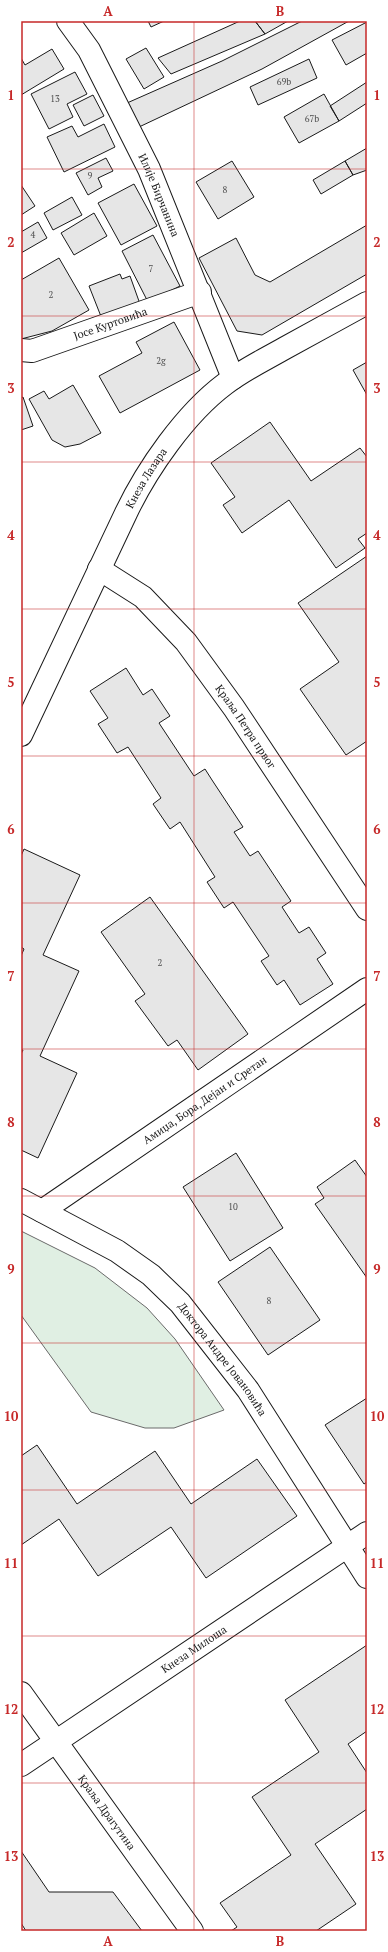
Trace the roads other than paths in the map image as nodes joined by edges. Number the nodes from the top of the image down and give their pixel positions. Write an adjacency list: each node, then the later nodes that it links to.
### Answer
1 (68, 21): 2 (street, Илије Бирчанина)
2 (200, 292): 4 (street, Јосе Куртовића); 5 (street, Илије Бирчанина)
3 (367, 303): 5 (street, Кнеза Лазара)
4 (21, 350)
5 (233, 378): 6 (street, Кнеза Лазара)
6 (99, 569): 7 (street, Кнеза Лазара); 8 (street, Краља Петра првог)
7 (21, 736)
8 (367, 909)
9 (367, 989): 11 (street, Амиџа, Бора, Дејан и Сретан)
10 (21, 1200): 11 (street, Доктора Андре Јовановића)
11 (42, 1211): 13 (street, Доктора Андре Јовановића)
12 (367, 1533): 13 (street, Кнеза Милоша)
13 (348, 1546): 14 (street, Доктора Андре Јовановића); 16 (street, Кнеза Милоша)
14 (367, 1577)
15 (21, 1693): 16 (street, Краља Драгутина)
16 (56, 1742): 17 (street, Кнеза Милоша); 18 (street, Краља Драгутина)
17 (21, 1765)
18 (192, 1931)

